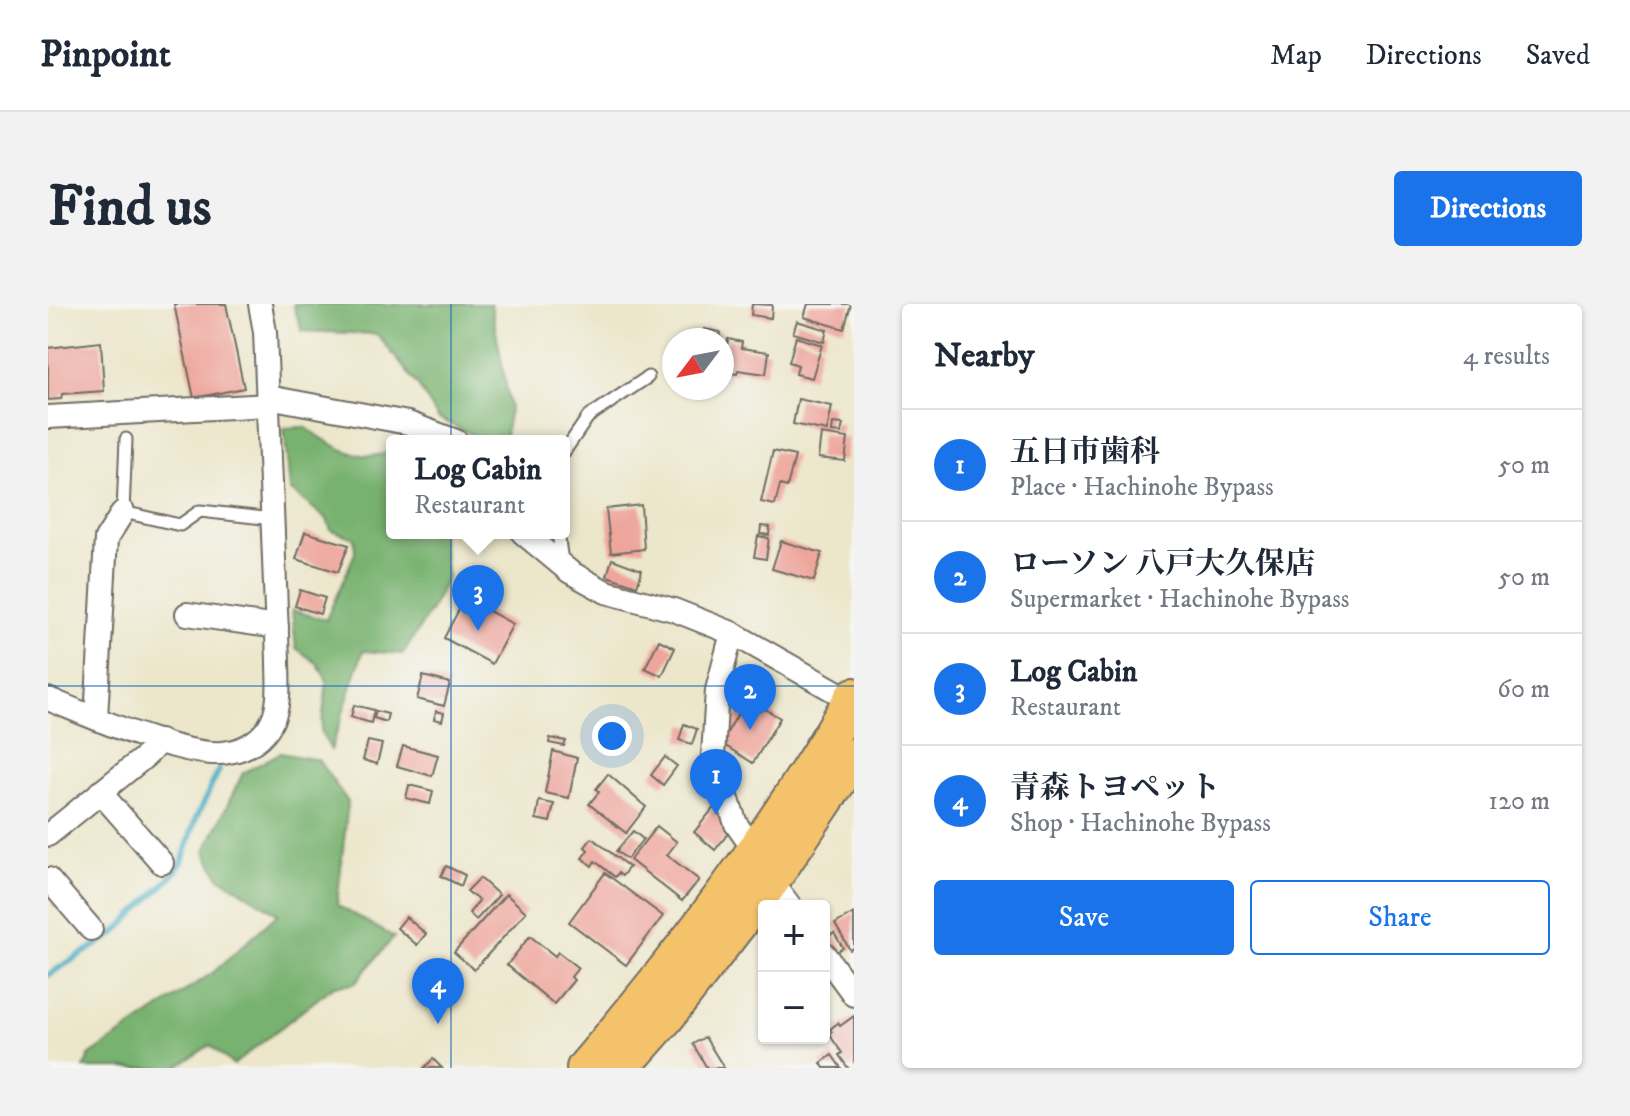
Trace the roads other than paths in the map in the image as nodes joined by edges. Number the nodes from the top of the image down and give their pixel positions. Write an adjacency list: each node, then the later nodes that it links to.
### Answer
1 (260, 304): 3 (street)
2 (648, 377): 7 (lane)
3 (268, 401): 4 (street); 5 (street); 9 (street)
4 (48, 417)
5 (440, 435)
6 (126, 439): 8 (lane)
7 (570, 443)
8 (123, 512): 9 (lane); 18 (street)
9 (273, 519): 14 (street)
10 (530, 539): 12 (street)
11 (559, 539): 12 (lane)
12 (562, 566): 15 (street)
13 (187, 614): 14 (street)
14 (277, 627): 19 (street)
15 (732, 633): 17 (street); 23 (street)
16 (48, 699): 18 (street)
17 (853, 700): 23 (highway)
18 (96, 718): 19 (street)
19 (160, 741): 21 (street)
20 (854, 757): 26 (highway)
21 (100, 792): 22 (street); 24 (street)
22 (48, 835)
23 (754, 850): 30 (highway)
24 (162, 863)
25 (48, 879): 27 (street)
26 (781, 894): 31 (highway)
27 (91, 929)
28 (830, 962): 29 (street)
29 (854, 995)
30 (585, 1068)
31 (621, 1068)

